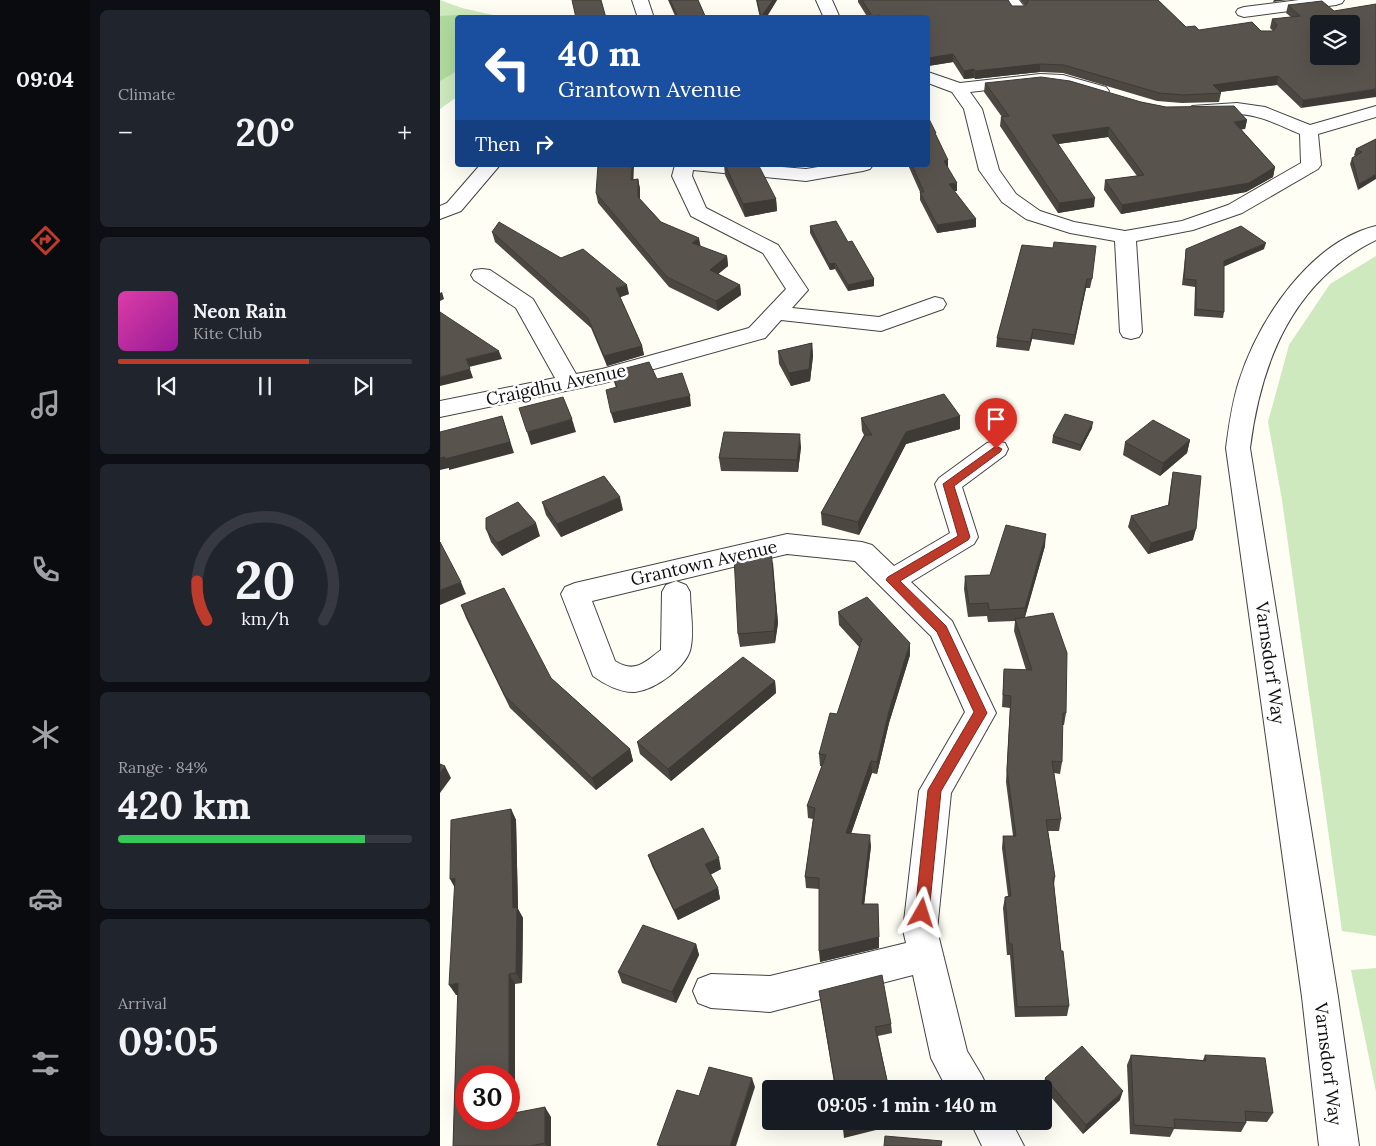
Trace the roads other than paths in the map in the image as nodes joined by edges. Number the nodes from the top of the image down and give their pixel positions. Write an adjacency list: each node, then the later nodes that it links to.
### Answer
1 (640, 0): 6 (street)
2 (824, 0): 7 (street)
3 (1230, 0): 5 (street)
4 (1336, 0): 5 (street)
5 (1244, 12): 8 (street)
6 (645, 15)
7 (831, 15)
8 (1258, 26)
9 (930, 78): 10 (street)
10 (958, 88): 11 (street); 21 (street)
11 (1119, 97)
12 (1182, 110): 14 (street)
13 (1376, 111): 14 (street)
14 (1309, 131): 21 (street)
15 (488, 167): 19 (street)
16 (685, 167): 24 (street, Craigdhu Avenue)
17 (719, 167): 18 (street)
18 (852, 167)
19 (440, 212)
20 (1376, 232): 36 (street, Varnsdorf Way)
21 (1125, 237): 25 (street)
22 (482, 275): 26 (street)
23 (935, 304): 24 (street)
24 (776, 313): 26 (street, Craigdhu Avenue)
25 (1131, 332)
26 (569, 383): 27 (street, Craigdhu Avenue)
27 (440, 409)
28 (996, 449): 29 (street)
29 (892, 580): 30 (street, Grantown Avenue); 31 (street, Grantown Avenue)
30 (676, 592)
31 (926, 955): 32 (street); 33 (street, Grantown Avenue)
32 (711, 991)
33 (963, 1080)
34 (994, 1130): 35 (street)
35 (1004, 1146)
36 (1339, 1146)

